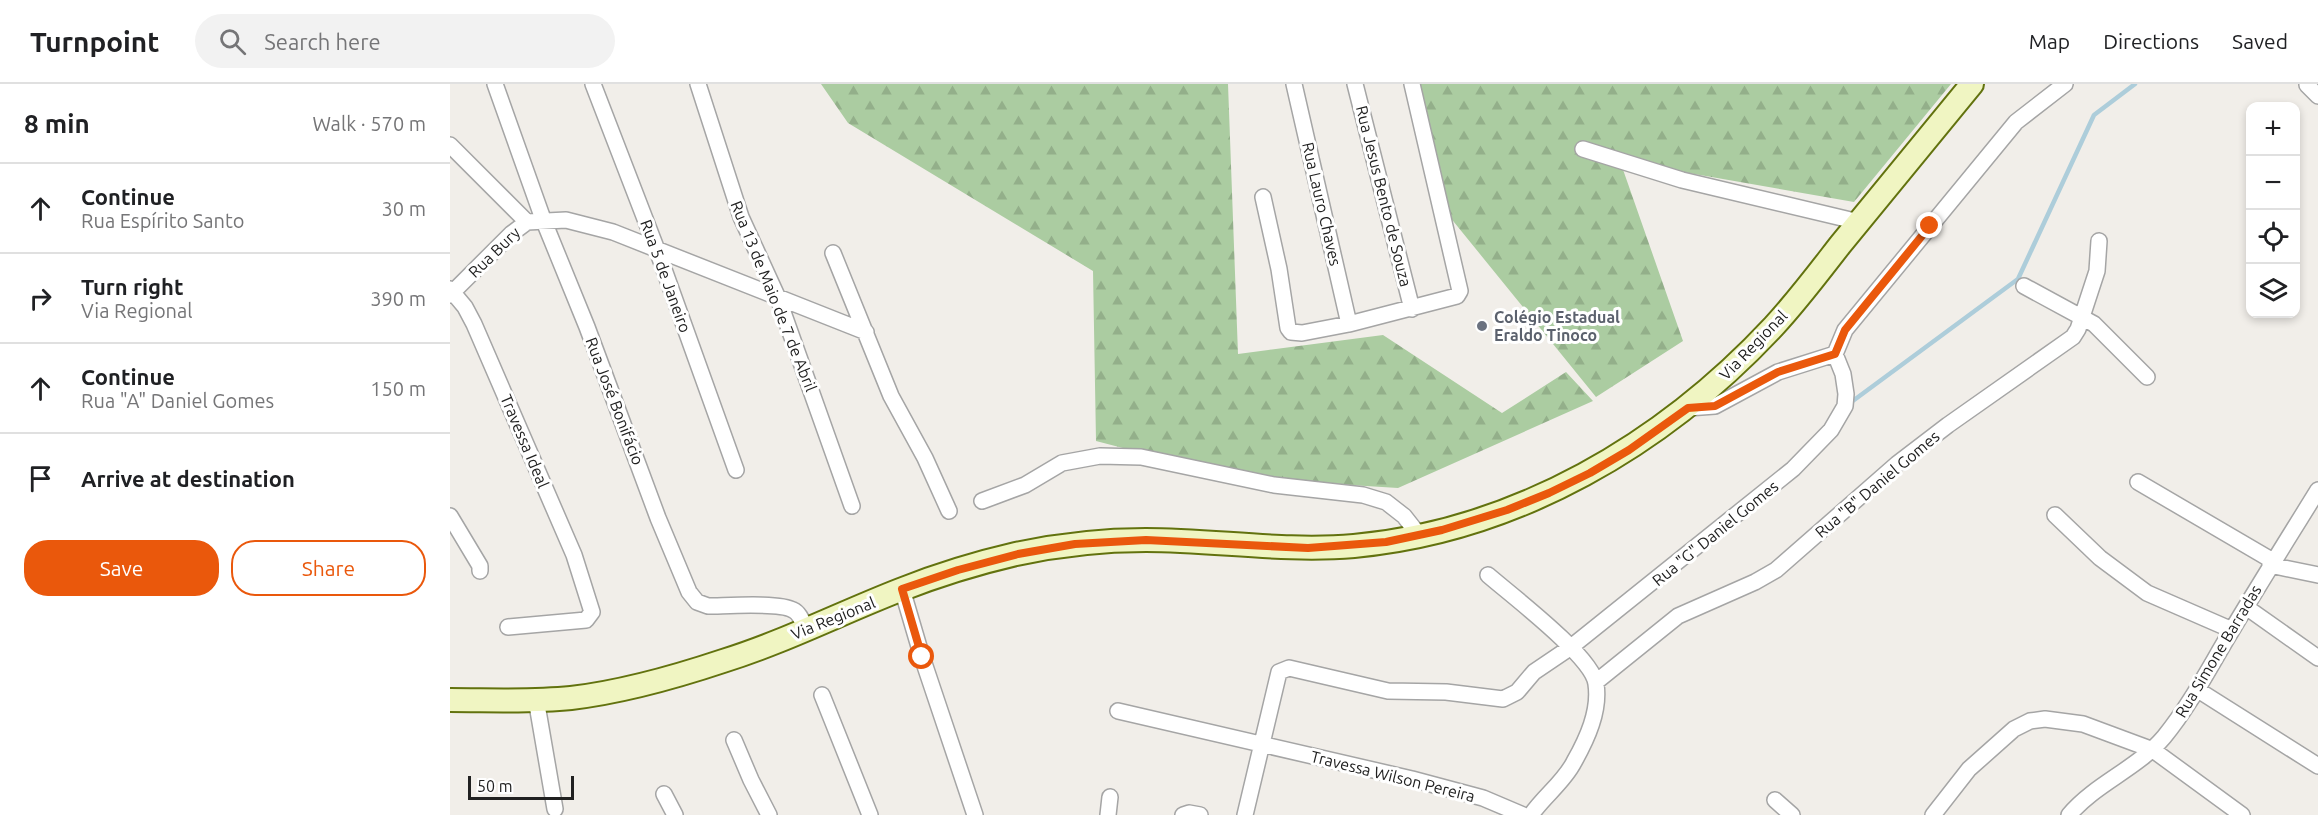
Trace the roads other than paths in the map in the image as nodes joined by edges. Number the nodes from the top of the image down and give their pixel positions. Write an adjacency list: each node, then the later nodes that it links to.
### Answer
1 (495, 84): 14 (street, Rua José Bonifácio)
2 (593, 84): 18 (street, Rua 5 de Janeiro)
3 (698, 84): 22 (street, Rua 13 de Maio de 7 de Abril)
4 (1294, 84): 25 (street, Rua Lauro Chaves)
5 (1355, 84): 23 (street, Rua Jesus Bento de Souza)
6 (1412, 84): 23 (street)
7 (1972, 84): 16 (main road, Via Regional)
8 (2065, 84): 27 (street)
9 (2307, 85): 10 (street)
10 (2318, 96)
11 (450, 145): 15 (street)
12 (1583, 149): 16 (street)
13 (1263, 197): 25 (street)
14 (543, 219): 15 (street, Rua Bury); 18 (street, Rua Bury); 46 (street, Rua José Bonifácio)
15 (527, 222): 21 (street, Rua Bury)
16 (1859, 222): 29 (main road, Via Regional)
17 (2099, 241): 24 (street, Rua "B" Daniel Gomes)
18 (657, 250): 22 (street, Rua Bury); 30 (street, Rua 5 de Janeiro)
19 (833, 253): 26 (street)
20 (2024, 286): 24 (street)
21 (451, 292): 45 (street, Travessa Ideal)
22 (778, 298): 26 (street, Rua Bury); 34 (street, Rua 13 de Maio de 7 de Abril)
23 (1412, 309): 25 (street)
24 (2082, 317): 28 (street); 50 (street, Rua "B" Daniel Gomes)
25 (1349, 324)
26 (866, 332): 35 (street)
27 (1835, 354): 29 (street); 48 (street, Rua "G" Daniel Gomes)
28 (2147, 377)
29 (1688, 408): 38 (main road, Via Regional)
30 (736, 470)
31 (2139, 482): 39 (street)
32 (2318, 490): 39 (street, Rua Simone Barradas)
33 (982, 501): 38 (street)
34 (852, 507)
35 (949, 511)
36 (2055, 515): 47 (street)
37 (450, 516): 40 (street)
38 (1419, 535): 43 (main road, Via Regional)
39 (2272, 563): 42 (street); 44 (street, Rua Simone Barradas)
40 (480, 571)
41 (1488, 575): 48 (street)
42 (2318, 575)
43 (902, 589): 46 (main road, Via Regional); 67 (street)
44 (2246, 607): 47 (street, Rua Simone Barradas); 49 (street)
45 (508, 627)
46 (806, 629): 53 (main road, Via Regional)
47 (2232, 630): 51 (street, Rua Simone Barradas)
48 (1571, 648): 50 (street); 57 (street, Rua "G" Daniel Gomes)
49 (2318, 658)
50 (1596, 682): 71 (street)
51 (2198, 690): 58 (street, Rua Simone Barradas); 59 (street)
52 (822, 695): 66 (street)
53 (536, 699): 54 (main road, Via Regional); 63 (street)
54 (450, 700)
55 (1118, 711): 57 (street, Travessa Wilson Pereira)
56 (734, 740): 65 (street)
57 (1260, 745): 69 (street); 70 (street, Travessa Wilson Pereira)
58 (2153, 750): 73 (street); 74 (street, Rua Simone Barradas); 75 (street)
59 (2318, 766)
60 (664, 794): 64 (street)
61 (1110, 797): 68 (street)
62 (1775, 800): 72 (street)
63 (555, 809)
64 (675, 815)
65 (769, 815)
66 (870, 815)
67 (975, 815)
68 (1108, 815)
69 (1245, 815)
70 (1523, 815)
71 (1531, 815)
72 (1792, 815)
73 (1932, 815)
74 (2069, 815)
75 (2242, 815)

